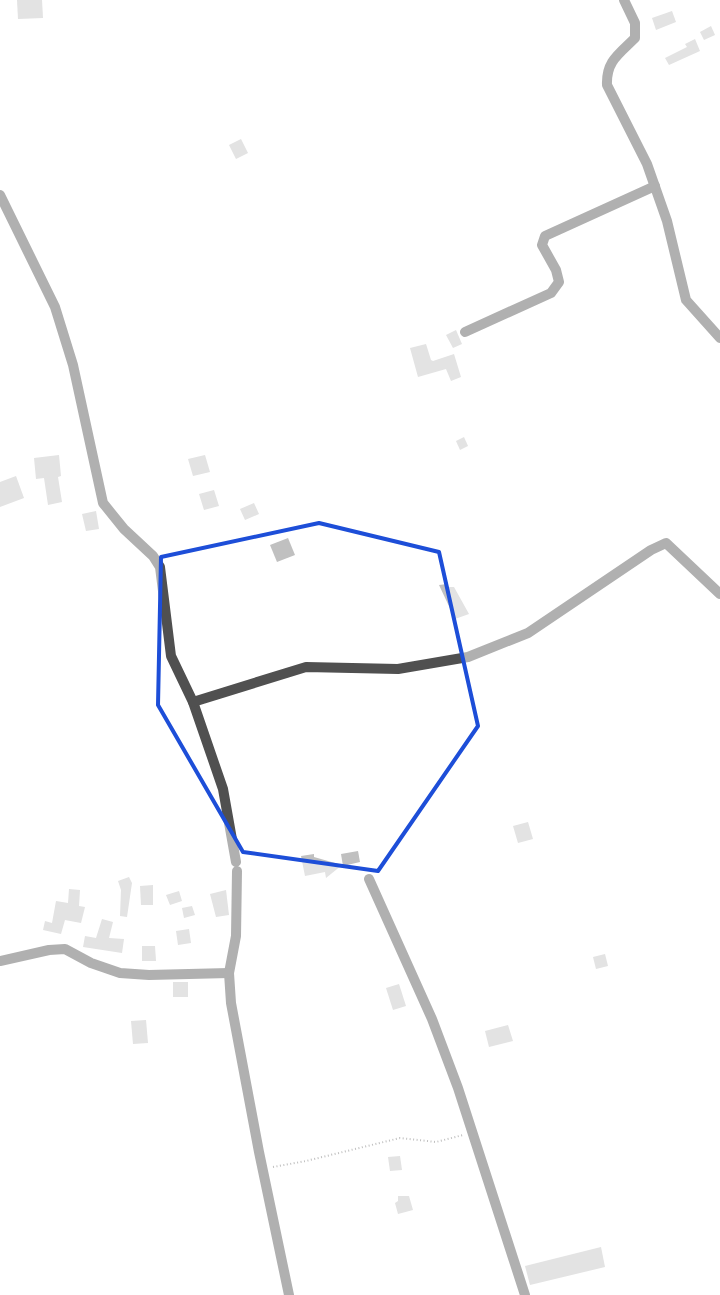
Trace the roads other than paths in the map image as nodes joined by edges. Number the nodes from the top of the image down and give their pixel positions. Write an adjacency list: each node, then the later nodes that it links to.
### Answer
1 (624, 0): 2 (street)
2 (655, 186): 4 (street); 5 (street)
3 (0, 195): 7 (street)
4 (465, 332)
5 (720, 338)
6 (720, 594): 7 (street)
7 (193, 702): 10 (street)
8 (370, 879): 12 (street)
9 (0, 961): 10 (street)
10 (229, 973): 11 (street)
11 (289, 1295)
12 (525, 1295)

